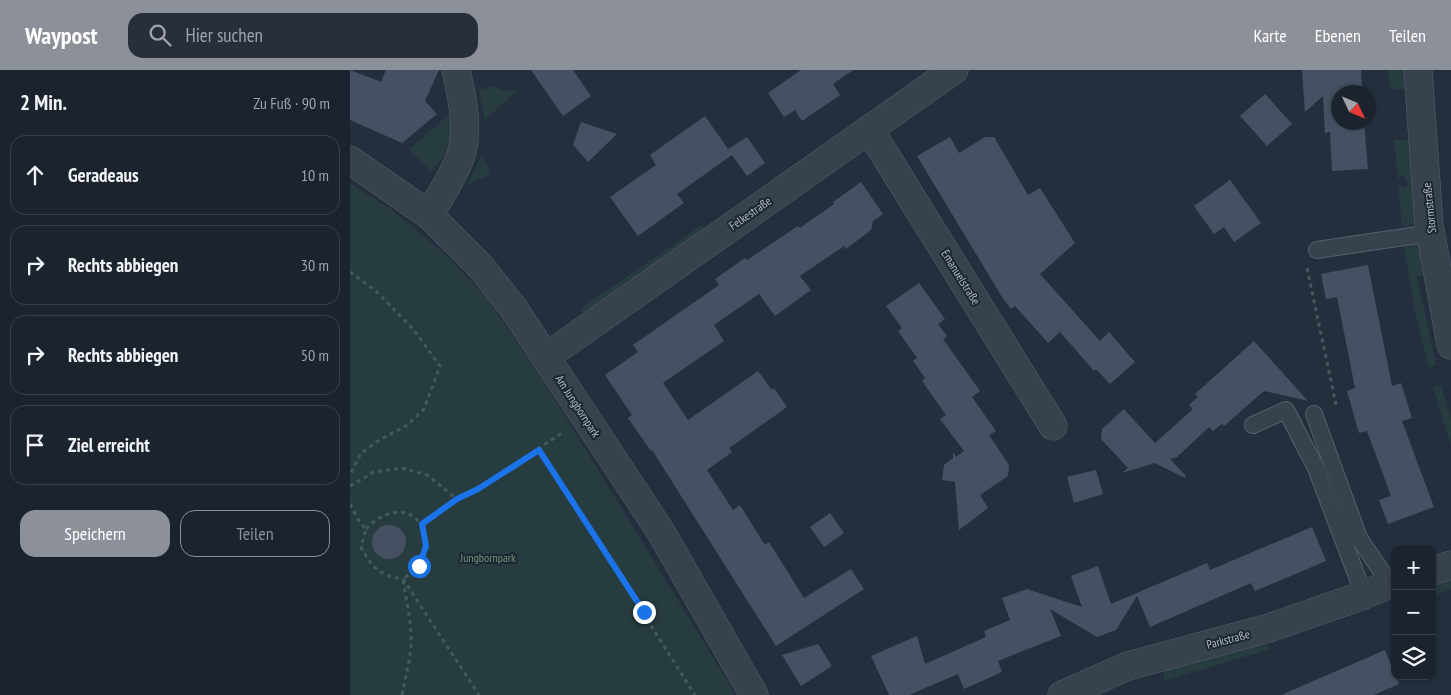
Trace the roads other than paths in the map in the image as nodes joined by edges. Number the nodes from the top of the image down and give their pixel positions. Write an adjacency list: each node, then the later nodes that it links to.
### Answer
1 (456, 70): 6 (street)
2 (954, 70): 4 (street, Felkestraße)
3 (1418, 70): 7 (street, Stormstraße)
4 (869, 129): 10 (street, Felkestraße); 13 (street, Emanuelstraße)
5 (350, 160): 6 (street, Am Jungbornpark)
6 (429, 215): 10 (street, Am Jungbornpark)
7 (1431, 233): 8 (lane); 9 (street, Stormstraße)
8 (1316, 258)
9 (1451, 345)
10 (546, 357): 19 (street, Am Jungbornpark)
11 (1316, 419): 16 (lane)
12 (1253, 425): 18 (lane)
13 (1053, 426)
14 (1451, 565): 15 (street)
15 (1436, 570)
16 (1391, 582)
17 (1391, 583): 18 (street, Parkstraße)
18 (1364, 595): 20 (street, Parkstraße)
19 (754, 695)
20 (1062, 695)

